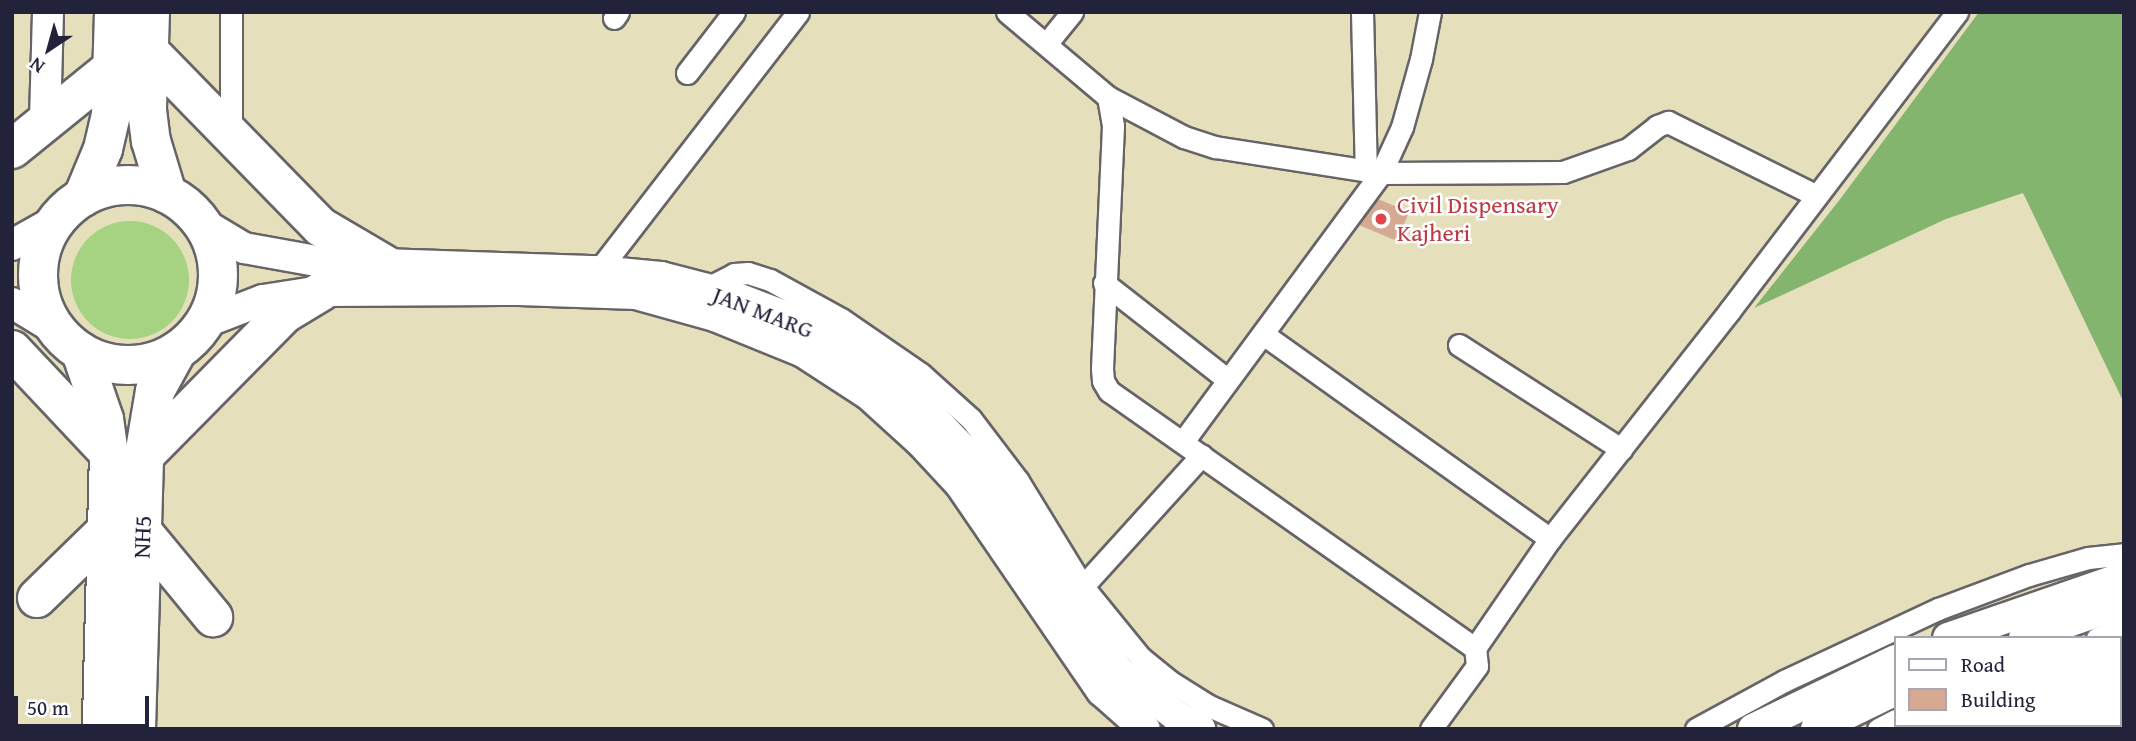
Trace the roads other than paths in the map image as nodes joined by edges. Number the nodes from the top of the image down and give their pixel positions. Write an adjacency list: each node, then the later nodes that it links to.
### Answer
1 (48, 12): 17 (main road)
2 (114, 12): 14 (highway, NH5)
3 (150, 12): 13 (highway)
4 (231, 12): 18 (street)
5 (734, 12): 15 (street)
6 (797, 12): 28 (street)
7 (1007, 12): 12 (street)
8 (1072, 12): 12 (street)
9 (1362, 12): 20 (street)
10 (1430, 12): 20 (street)
11 (1956, 12): 22 (street)
12 (1047, 43): 16 (street)
13 (148, 50): 18 (highway); 21 (highway)
14 (112, 68): 17 (highway); 23 (highway, NH5)
15 (687, 73)
16 (1108, 97): 20 (street); 27 (street)
17 (45, 120): 19 (highway)
18 (231, 138): 26 (highway)
19 (12, 149)
20 (1374, 172): 22 (street); 32 (street)
21 (167, 194): 23 (highway, NH5); 24 (highway, NH5)
22 (1815, 195): 39 (street)
23 (69, 209): 25 (main road); 33 (highway, NH5)
24 (202, 223): 26 (main road, JAN MARG); 31 (highway, NH5)
25 (12, 245)
26 (384, 264): 28 (main road, JAN MARG)
27 (1104, 283): 37 (street); 38 (street)
28 (593, 289): 29 (main road, JAN MARG); 46 (main road, JAN MARG); 60 (main road, JAN MARG)
29 (322, 291): 31 (main road, JAN MARG); 40 (highway)
30 (12, 303): 33 (main road)
31 (206, 322): 36 (highway, NH5)
32 (1263, 334): 37 (street); 43 (street)
33 (68, 341): 36 (highway, NH5); 40 (highway, NH5 / NH5)
34 (1459, 345): 39 (street)
35 (12, 350): 40 (highway)
36 (177, 351): 40 (highway, NH5 / NH5)
37 (1228, 380): 38 (street)
38 (1183, 442): 41 (street)
39 (1621, 449): 43 (street)
40 (126, 455): 42 (highway, NH5 / NH5)
41 (1202, 455): 46 (street); 54 (street)
42 (124, 530): 47 (highway); 49 (highway); 58 (highway, NH5 / NH5); 59 (highway, NH5 / NH5)
43 (1550, 538): 54 (street)
44 (2124, 554): 64 (street)
45 (2124, 577): 51 (main road)
46 (1075, 595): 61 (main road, JAN MARG); 62 (street)
47 (37, 598)
48 (2124, 602): 52 (main road)
49 (213, 617)
50 (2124, 627): 53 (street)
51 (1954, 636)
52 (2030, 636)
53 (2101, 636)
54 (1475, 648): 63 (street)
55 (1895, 660): 65 (main road)
56 (1895, 690): 66 (main road)
57 (1895, 720): 67 (street)
58 (102, 729)
59 (136, 729)
60 (1145, 729)
61 (1200, 729)
62 (1262, 729)
63 (1431, 729)
64 (1696, 729)
65 (1752, 729)
66 (1816, 729)
67 (1878, 729)

